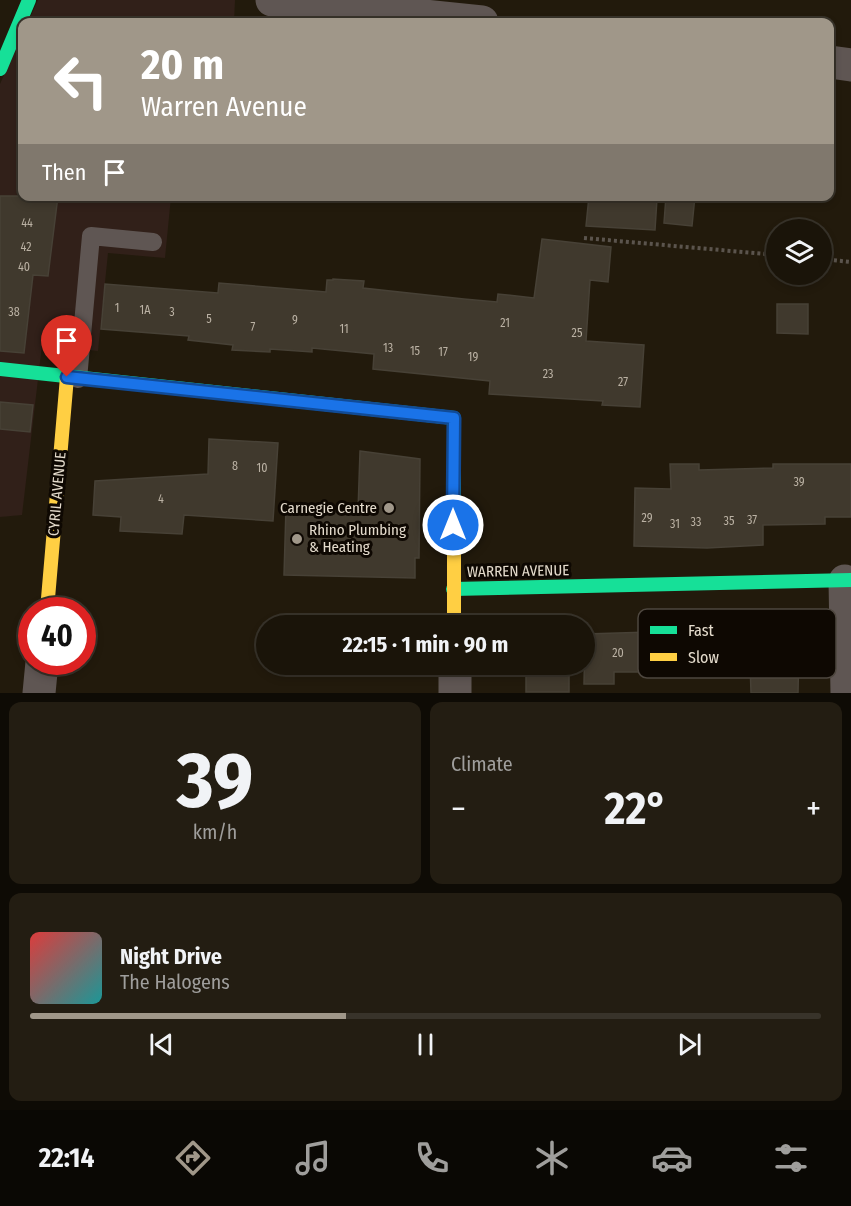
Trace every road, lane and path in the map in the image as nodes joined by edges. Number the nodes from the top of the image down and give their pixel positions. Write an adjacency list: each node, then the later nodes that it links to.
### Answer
1 (29, 0): 3 (street)
2 (272, 0): 4 (street)
3 (21, 18)
4 (444, 18)
5 (18, 26): 8 (street)
6 (834, 63): 7 (street)
7 (851, 65)
8 (0, 69)
9 (584, 238): 11 (path)
10 (153, 242): 15 (lane)
11 (766, 254)
12 (832, 260): 13 (path)
13 (851, 262)
14 (0, 369): 15 (street, WARREN AVENUE)
15 (73, 378): 17 (street, WARREN AVENUE); 18 (street, CYRIL AVENUE)
16 (848, 580): 17 (street, WARREN AVENUE); 24 (street)
17 (453, 589): 19 (street)
18 (48, 597)
19 (454, 615)
20 (41, 675): 22 (street)
21 (455, 675): 23 (street)
22 (39, 693)
23 (455, 693)
24 (847, 693)

